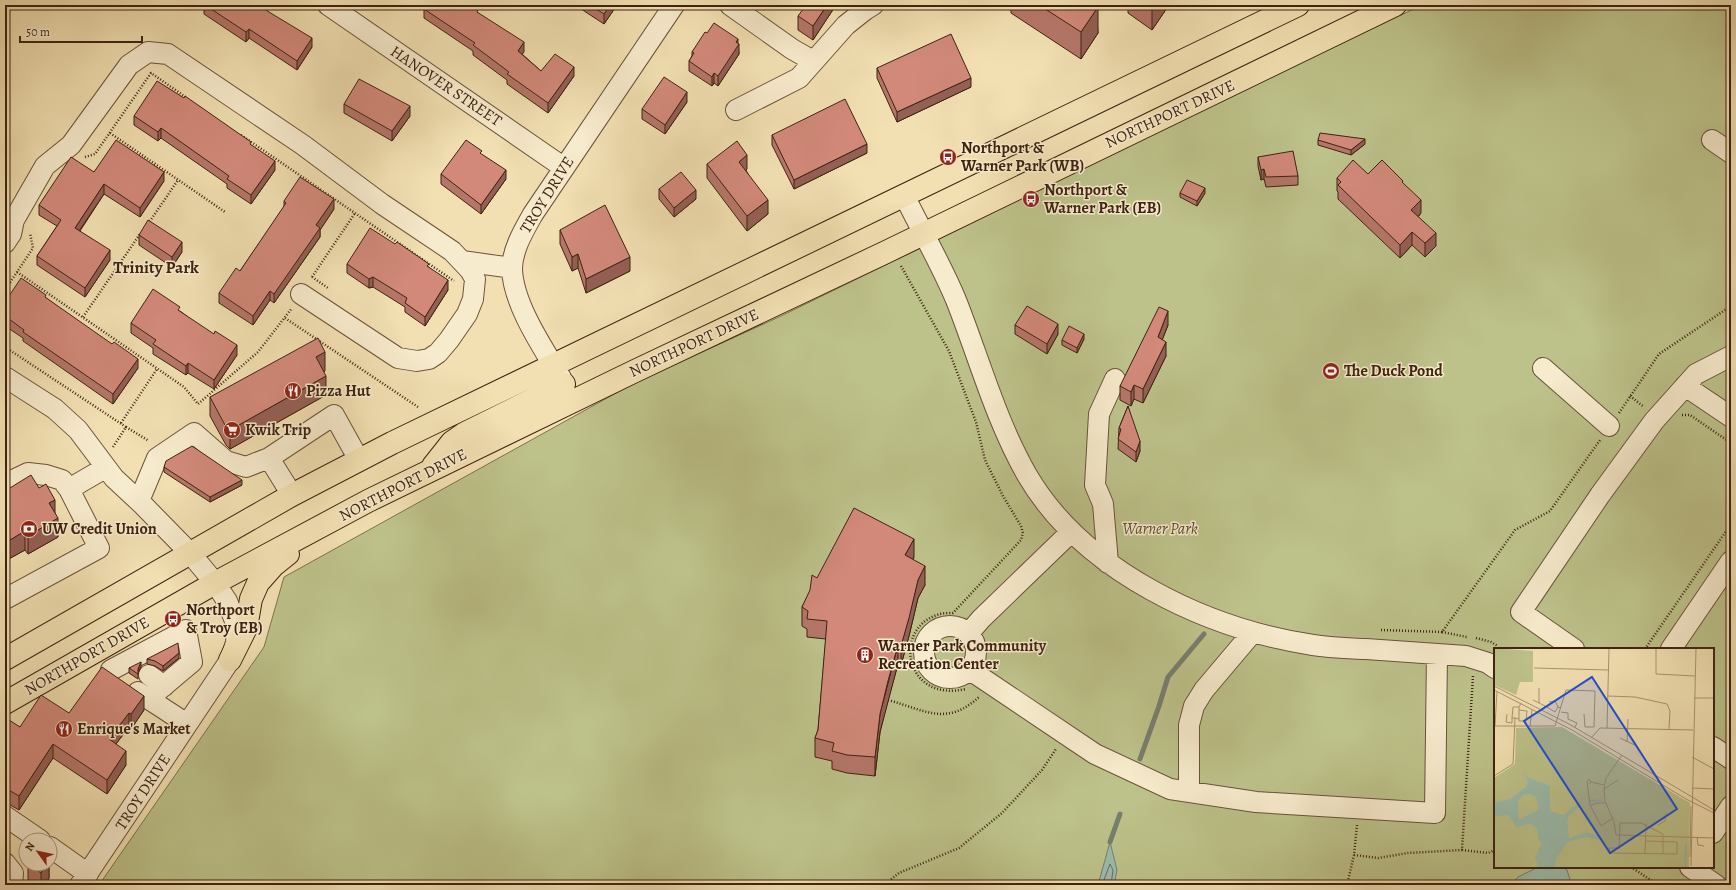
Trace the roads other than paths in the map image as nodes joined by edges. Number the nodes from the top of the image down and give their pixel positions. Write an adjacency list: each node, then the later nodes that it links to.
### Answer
1 (328, 5): 11 (street, HANOVER STREET)
2 (674, 5): 11 (street, TROY DRIVE)
3 (730, 5): 7 (street)
4 (874, 5): 7 (street)
5 (1298, 5): 12 (main road)
6 (1395, 5): 13 (main road, NORTHPORT DRIVE)
7 (813, 61): 8 (street)
8 (736, 110)
9 (1712, 140): 10 (street)
10 (1731, 153)
11 (563, 167): 16 (street, TROY DRIVE)
12 (904, 195): 13 (street); 19 (main road)
13 (923, 234): 24 (main road, NORTHPORT DRIVE); 35 (street)
14 (5, 243): 15 (street)
15 (462, 261): 16 (street); 17 (street)
16 (512, 268): 19 (street, TROY DRIVE)
17 (301, 294)
18 (1731, 356): 23 (street)
19 (553, 364): 24 (street, TROY DRIVE); 28 (main road)
20 (1543, 368): 26 (street)
21 (5, 377): 29 (street, TROY DRIVE)
22 (1115, 379): 38 (street)
23 (1685, 386): 25 (street); 46 (street)
24 (569, 392): 34 (main road, NORTHPORT DRIVE)
25 (1731, 417)
26 (1609, 426)
27 (269, 458): 28 (street); 32 (street); 33 (street)
28 (359, 460): 32 (main road)
29 (105, 468): 31 (street); 33 (street, TROY DRIVE)
30 (5, 484): 31 (street)
31 (69, 489): 40 (street)
32 (292, 495): 36 (main road)
33 (139, 501): 36 (street, TROY DRIVE)
34 (368, 501): 39 (main road, NORTHPORT DRIVE); 51 (main road)
35 (1071, 532): 38 (street); 43 (street)
36 (190, 554): 39 (street, TROY DRIVE); 49 (main road)
37 (1731, 560): 47 (street)
38 (1108, 564): 42 (street)
39 (215, 583): 41 (main road, NORTHPORT DRIVE); 51 (street, TROY DRIVE)
40 (5, 599)
41 (160, 614): 44 (street); 45 (main road, NORTHPORT DRIVE)
42 (1253, 632): 48 (street); 62 (street)
43 (969, 633): 54 (street); 54 (street)
44 (171, 637): 50 (street); 50 (street)
45 (101, 648): 53 (street); 58 (main road, NORTHPORT DRIVE)
46 (1573, 648)
47 (1672, 648)
48 (1437, 654): 52 (street); 62 (street)
49 (6, 656)
50 (164, 659): 55 (street); 55 (street); 56 (street)
51 (230, 660): 56 (street, TROY DRIVE)
52 (1494, 667)
53 (111, 670): 55 (street); 57 (street)
54 (970, 670): 62 (street)
55 (144, 672): 57 (street)
56 (210, 689): 59 (street, TROY DRIVE)
57 (148, 699): 59 (street)
58 (5, 703)
59 (187, 724): 70 (street, TROY DRIVE)
60 (1714, 748): 61 (street)
61 (1731, 759)
62 (1189, 792)
63 (1731, 806): 66 (street)
64 (5, 816): 65 (street)
65 (28, 832)
66 (1714, 832)
67 (58, 855): 70 (street)
68 (5, 863): 71 (street)
69 (1691, 868): 72 (street)
70 (84, 879)
71 (12, 885)
72 (1716, 885)

